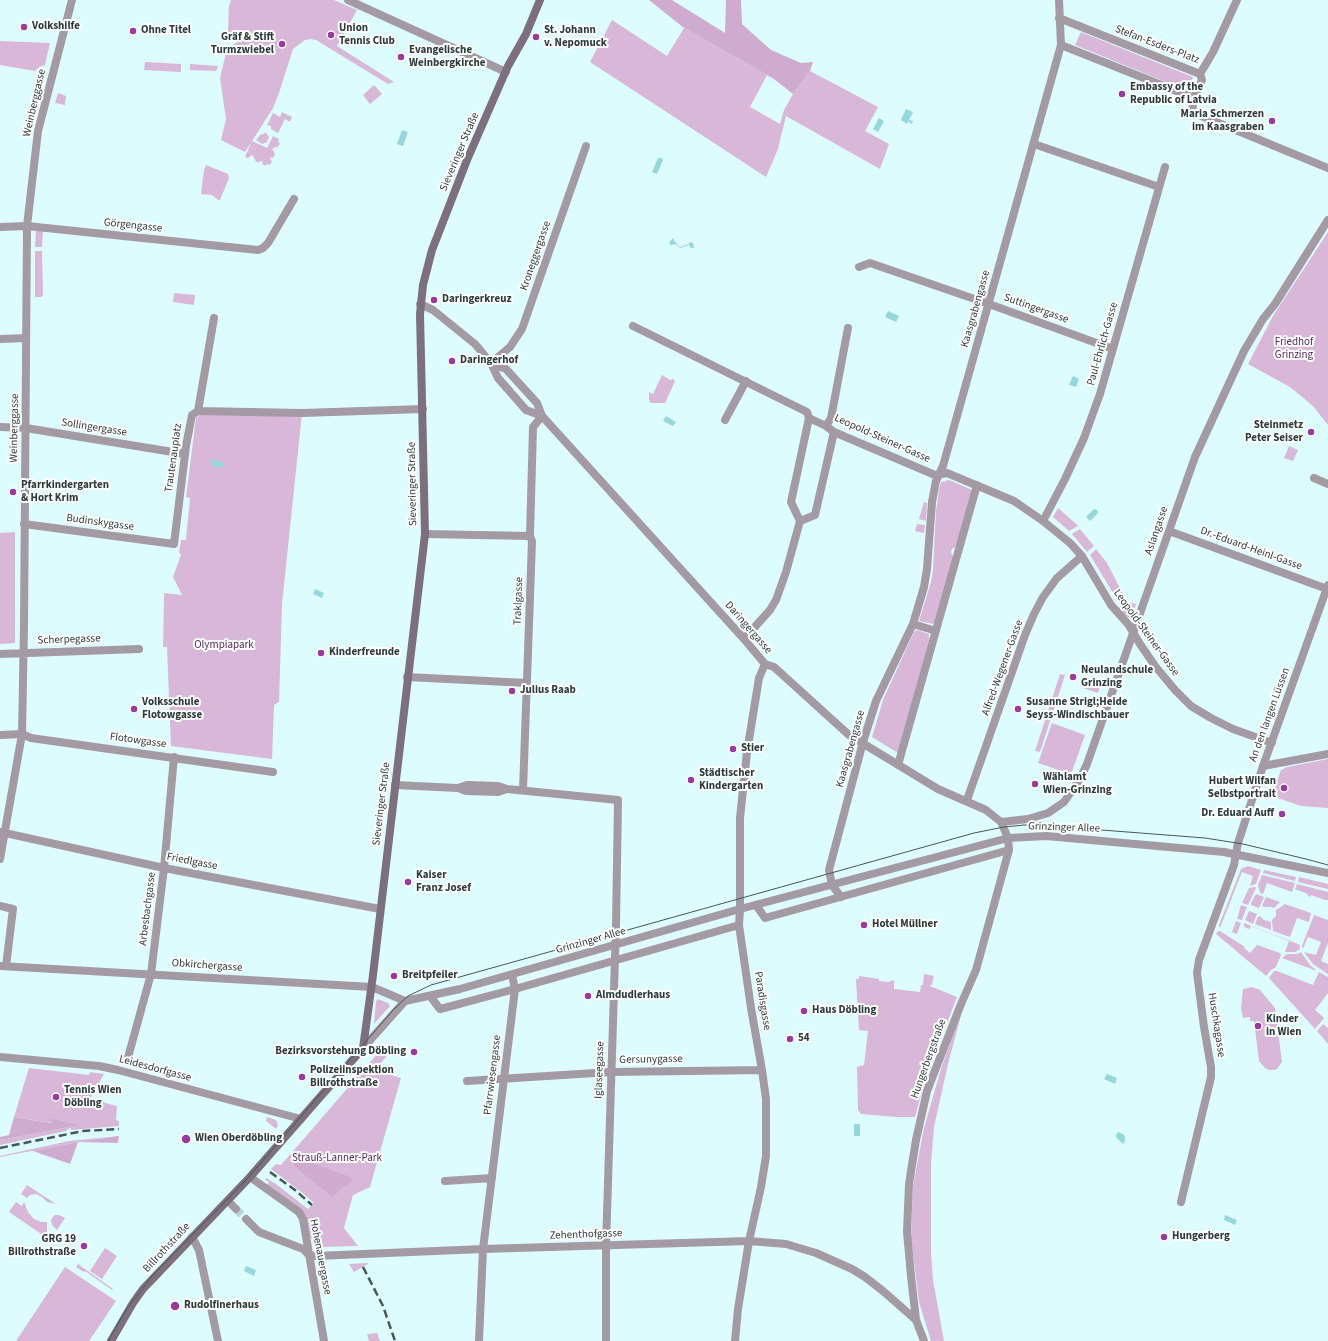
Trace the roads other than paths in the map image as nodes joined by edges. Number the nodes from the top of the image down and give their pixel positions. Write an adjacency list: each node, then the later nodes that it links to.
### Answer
1 (72, 0): 18 (street, Weinberggasse)
2 (348, 0): 8 (street)
3 (540, 0): 8 (main road, Sieveringer Straße)
4 (1059, 0): 6 (street, Kaasgrabengasse)
5 (1236, 0): 9 (street)
6 (1059, 18): 7 (street, Kaasgrabengasse); 9 (street, Stefan-Esders-Platz)
7 (1061, 45): 10 (street); 11 (street, Kaasgrabengasse)
8 (506, 72): 21 (main road, Sieveringer Straße)
9 (1200, 74): 10 (street, Stefan-Esders-Platz)
10 (1194, 98): 14 (street)
11 (1034, 144): 15 (street); 22 (street, Kaasgrabengasse)
12 (586, 146): 29 (street, Kroneggergasse)
13 (1165, 167): 15 (street, Paul-Ehrlich-Gasse)
14 (1328, 168)
15 (1159, 187): 28 (street, Paul-Ehrlich-Gasse)
16 (294, 199): 18 (street, Görgengasse)
17 (1328, 220): 48 (street, Aslangasse)
18 (27, 226): 19 (street, Görgengasse); 26 (street, Weinberggasse)
19 (0, 227)
20 (859, 267): 22 (street, Suttingergasse)
21 (420, 304): 29 (street, Daringergasse); 31 (main road, Sieveringer Straße)
22 (989, 304): 28 (street, Suttingergasse); 41 (street, Kaasgrabengasse)
23 (214, 318): 32 (street)
24 (633, 326): 30 (street, Leopold-Steiner-Gasse)
25 (848, 328): 36 (street)
26 (26, 338): 27 (street); 38 (street, Weinberggasse)
27 (0, 339)
28 (1113, 349): 46 (street, Paul-Ehrlich-Gasse)
29 (492, 363): 33 (street, Daringergasse); 33 (street, Daringergasse)
30 (746, 381): 34 (street, Leopold-Steiner-Gasse); 35 (street)
31 (423, 409): 32 (street); 49 (main road, Sieveringer Straße)
32 (198, 411): 40 (street, Trautenauplatz)
33 (542, 416): 50 (street, Traklgasse); 57 (street, Daringergasse)
34 (809, 418): 36 (street, Leopold-Steiner-Gasse); 45 (street)
35 (725, 420)
36 (826, 426): 39 (street, Leopold-Steiner-Gasse)
37 (0, 428): 38 (street, Sollingergasse)
38 (26, 428): 40 (street, Sollingergasse); 47 (street, Weinberggasse)
39 (834, 432): 41 (street, Leopold-Steiner-Gasse); 45 (street)
40 (185, 454): 51 (street, Trautenauplatz)
41 (941, 474): 44 (street, Leopold-Steiner-Gasse); 54 (street, Kaasgrabengasse)
42 (1314, 478): 43 (street)
43 (1328, 484)
44 (977, 485): 46 (street, Leopold-Steiner-Gasse); 55 (street)
45 (800, 521): 57 (street)
46 (1043, 521): 52 (street, Leopold-Steiner-Gasse)
47 (24, 524): 51 (street, Budinskygasse); 59 (street, Weinberggasse)
48 (1169, 531): 53 (street, Dr.-Eduard-Heinl-Gasse); 56 (street, Aslangasse)
49 (425, 534): 50 (street); 62 (main road, Sieveringer Straße)
50 (530, 536): 63 (street, Traklgasse)
51 (174, 544)
52 (1082, 556): 56 (street, Leopold-Steiner-Gasse); 75 (street, Alfred-Wegener-Gasse)
53 (1327, 587): 67 (street, An den langen Lüssen)
54 (913, 624): 55 (street); 66 (street, Kaasgrabengasse)
55 (936, 631): 70 (street)
56 (1134, 633): 67 (street, Leopold-Steiner-Gasse); 76 (street, Aslangasse)
57 (744, 638): 61 (street, Daringergasse)
58 (138, 649): 59 (street, Scherpegasse)
59 (23, 653): 60 (street, Scherpegasse); 64 (street, Weinberggasse)
60 (0, 654)
61 (765, 664): 66 (street, Daringergasse); 89 (street, Paradisgasse)
62 (408, 677): 63 (street); 73 (main road, Sieveringer Straße)
63 (527, 683): 74 (street, Traklgasse)
64 (22, 734): 65 (street, Flotowgasse); 69 (street, Flotowgasse); 77 (street, Weinberggasse)
65 (0, 735)
66 (863, 742): 70 (street, Daringergasse); 84 (street, Kaasgrabengasse)
67 (1272, 743): 71 (street, An den langen Lüssen)
68 (1328, 754): 71 (street)
69 (174, 758): 72 (street, Flotowgasse); 82 (street, Arbesbachgasse)
70 (898, 765): 75 (street, Daringergasse)
71 (1263, 766): 80 (street, An den langen Lüssen)
72 (273, 772)
73 (395, 785): 74 (street); 88 (main road, Sieveringer Straße)
74 (523, 790): 91 (street, Iglaseegasse)
75 (967, 800): 76 (street, Daringergasse)
76 (1002, 822): 78 (street)
77 (2, 832): 81 (street, Weinberggasse); 82 (street, Friedlgasse)
78 (1008, 838): 79 (street, Hungerbergstraße); 80 (street, Grinzinger Allee); 84 (street, Grinzinger Allee)
79 (1009, 850): 85 (street); 120 (street, Hungerbergstraße)
80 (1236, 853): 83 (street, Grinzinger Allee); 112 (street, Huschkagasse)
81 (0, 859)
82 (164, 868): 88 (street, Friedlgasse); 94 (street, Arbesbachgasse)
83 (1328, 873)
84 (832, 885): 85 (street); 86 (street, Grinzinger Allee)
85 (841, 897): 86 (street)
86 (756, 905): 89 (street, Grinzinger Allee)
87 (0, 906): 93 (street)
88 (380, 909): 96 (main road, Sieveringer Straße)
89 (740, 909): 90 (street, Paradisgasse); 91 (street, Grinzinger Allee)
90 (739, 925): 92 (street); 103 (street, Paradisgasse)
91 (615, 946): 92 (street, Iglaseegasse); 95 (street, Grinzinger Allee)
92 (614, 961): 97 (street); 104 (street, Iglaseegasse)
93 (3, 966): 94 (street, Obkirchergasse)
94 (151, 974): 96 (street, Obkirchergasse); 102 (street, Arbesbachgasse)
95 (512, 975): 97 (street, Pfarrwiesengasse); 98 (street, Grinzinger Allee)
96 (372, 987): 99 (street, Obkirchergasse); 100 (main road)
97 (515, 989): 98 (street); 105 (street, Pfarrwiesengasse)
98 (430, 996): 99 (street, Grinzinger Allee)
99 (405, 1001): 100 (street)
100 (363, 1048): 107 (main road)
101 (0, 1057): 107 (street, Leidesdorfgasse)
102 (127, 1061)
103 (762, 1070): 104 (street, Gersunygasse); 116 (street, Paradisgasse)
104 (611, 1072): 105 (street, Gersunygasse); 117 (street, Iglaseegasse)
105 (504, 1078): 106 (street, Gersunygasse); 109 (street, Pfarrwiesengasse)
106 (467, 1081)
107 (301, 1119): 108 (main road, Billrothstraße)
108 (250, 1177): 111 (main road, Billrothstraße); 119 (street, Hohenauergasse)
109 (492, 1178): 110 (street); 118 (street, Pfarrwiesengasse)
110 (445, 1181)
111 (228, 1201): 113 (street); 115 (main road, Billrothstraße)
112 (1181, 1202)
113 (236, 1209)
114 (246, 1219): 119 (street, Zehenthofgasse)
115 (192, 1237): 121 (main road, Billrothstraße); 122 (street)
116 (749, 1241): 117 (street, Zehenthofgasse); 120 (street, Zehenthofgasse); 126 (street, Paradisgasse)
117 (606, 1246): 118 (street, Zehenthofgasse); 125 (street, Iglaseegasse)
118 (483, 1249): 119 (street, Zehenthofgasse); 124 (street, Pfarrwiesengasse)
119 (309, 1254): 123 (street, Hohenauergasse)
120 (916, 1320): 127 (street, Hungerbergstraße)
121 (111, 1341)
122 (218, 1341)
123 (324, 1341)
124 (479, 1341)
125 (606, 1341)
126 (735, 1341)
127 (924, 1341)

